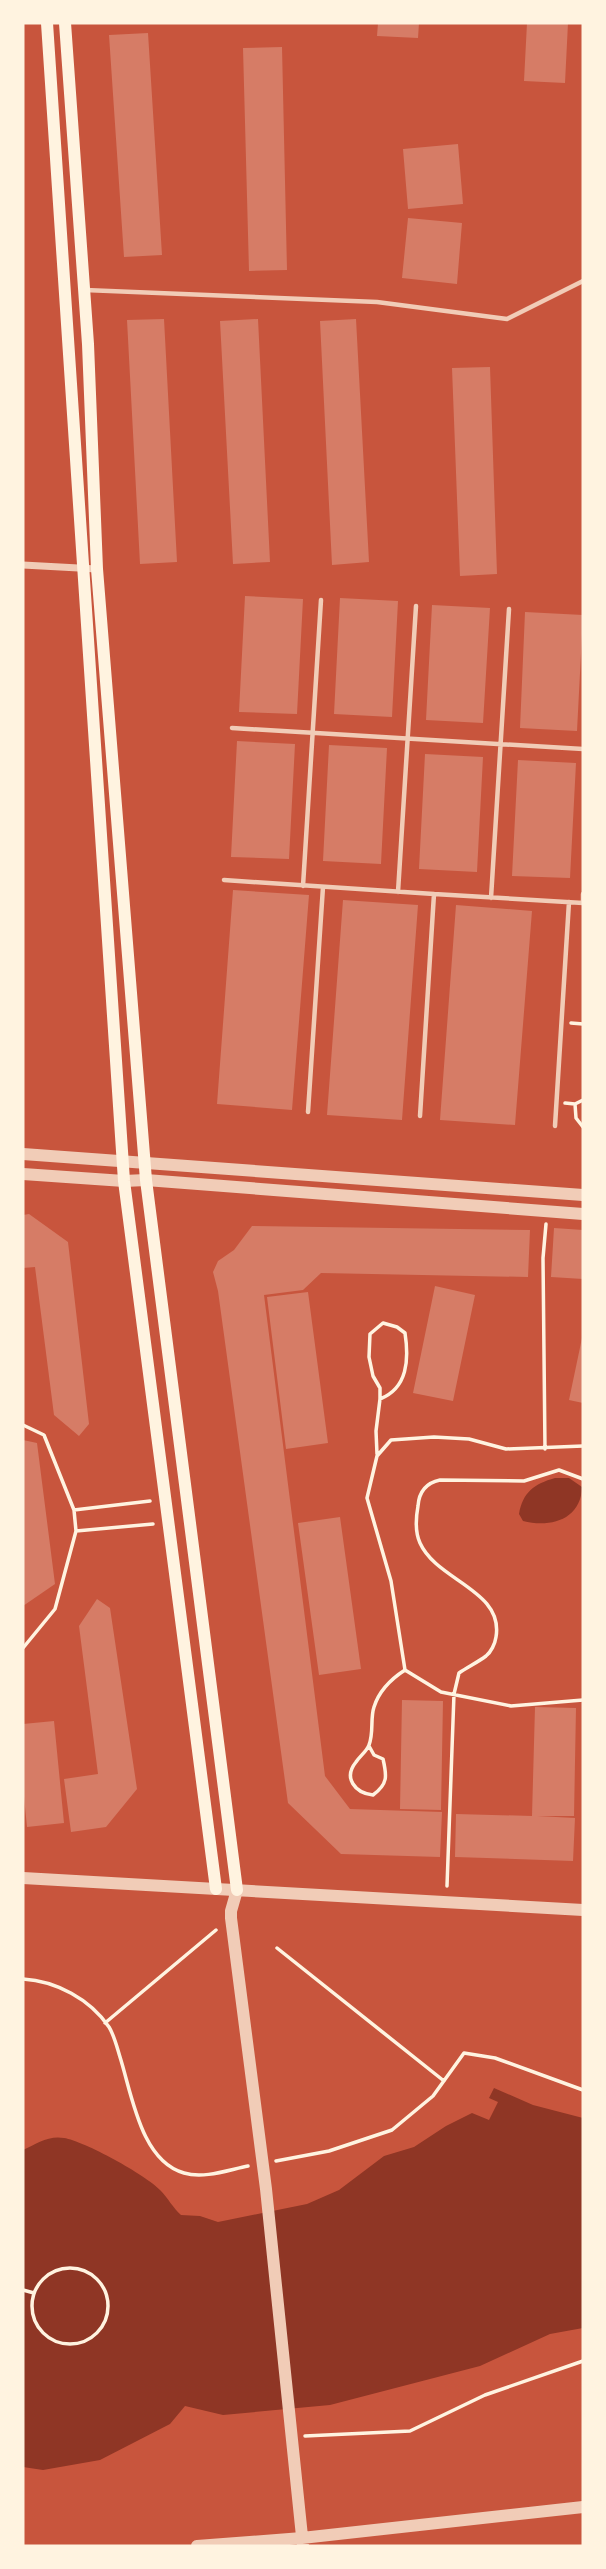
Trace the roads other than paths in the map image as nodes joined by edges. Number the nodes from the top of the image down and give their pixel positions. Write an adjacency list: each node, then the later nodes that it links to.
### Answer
1 (47, 23): 6 (main road)
2 (65, 23): 4 (main road)
3 (583, 281): 4 (lane)
4 (84, 290): 6 (main road)
5 (23, 565): 6 (street)
6 (91, 569): 28 (main road); 29 (main road)
7 (321, 600): 11 (lane)
8 (416, 606): 12 (lane)
9 (509, 609): 13 (lane)
10 (232, 728): 11 (lane)
11 (313, 731): 12 (lane); 16 (lane)
12 (407, 737): 13 (lane); 18 (lane)
13 (499, 743): 14 (lane); 21 (lane)
14 (583, 749)
15 (224, 880): 16 (lane)
16 (303, 886): 17 (lane)
17 (323, 887): 18 (lane); 24 (lane)
18 (398, 892): 19 (lane)
19 (434, 894): 21 (lane); 25 (lane)
20 (583, 894): 23 (lane)
21 (491, 898): 22 (lane)
22 (569, 902): 23 (lane); 26 (lane)
23 (583, 903)
24 (308, 1112)
25 (420, 1116)
26 (555, 1126)
27 (23, 1154): 29 (street)
28 (144, 1161): 29 (street); 31 (main road); 33 (street)
29 (123, 1162): 32 (main road)
30 (23, 1174): 32 (street)
31 (146, 1180): 32 (street); 34 (street); 37 (main road)
32 (124, 1181): 36 (main road)
33 (583, 1195)
34 (583, 1214)
35 (23, 1878): 36 (street)
36 (216, 1889): 37 (street); 39 (street)
37 (237, 1891): 38 (street); 39 (street)
38 (583, 1910)
39 (231, 1914): 41 (street)
40 (583, 2507): 41 (street)
41 (302, 2542): 42 (street)
42 (197, 2546)

